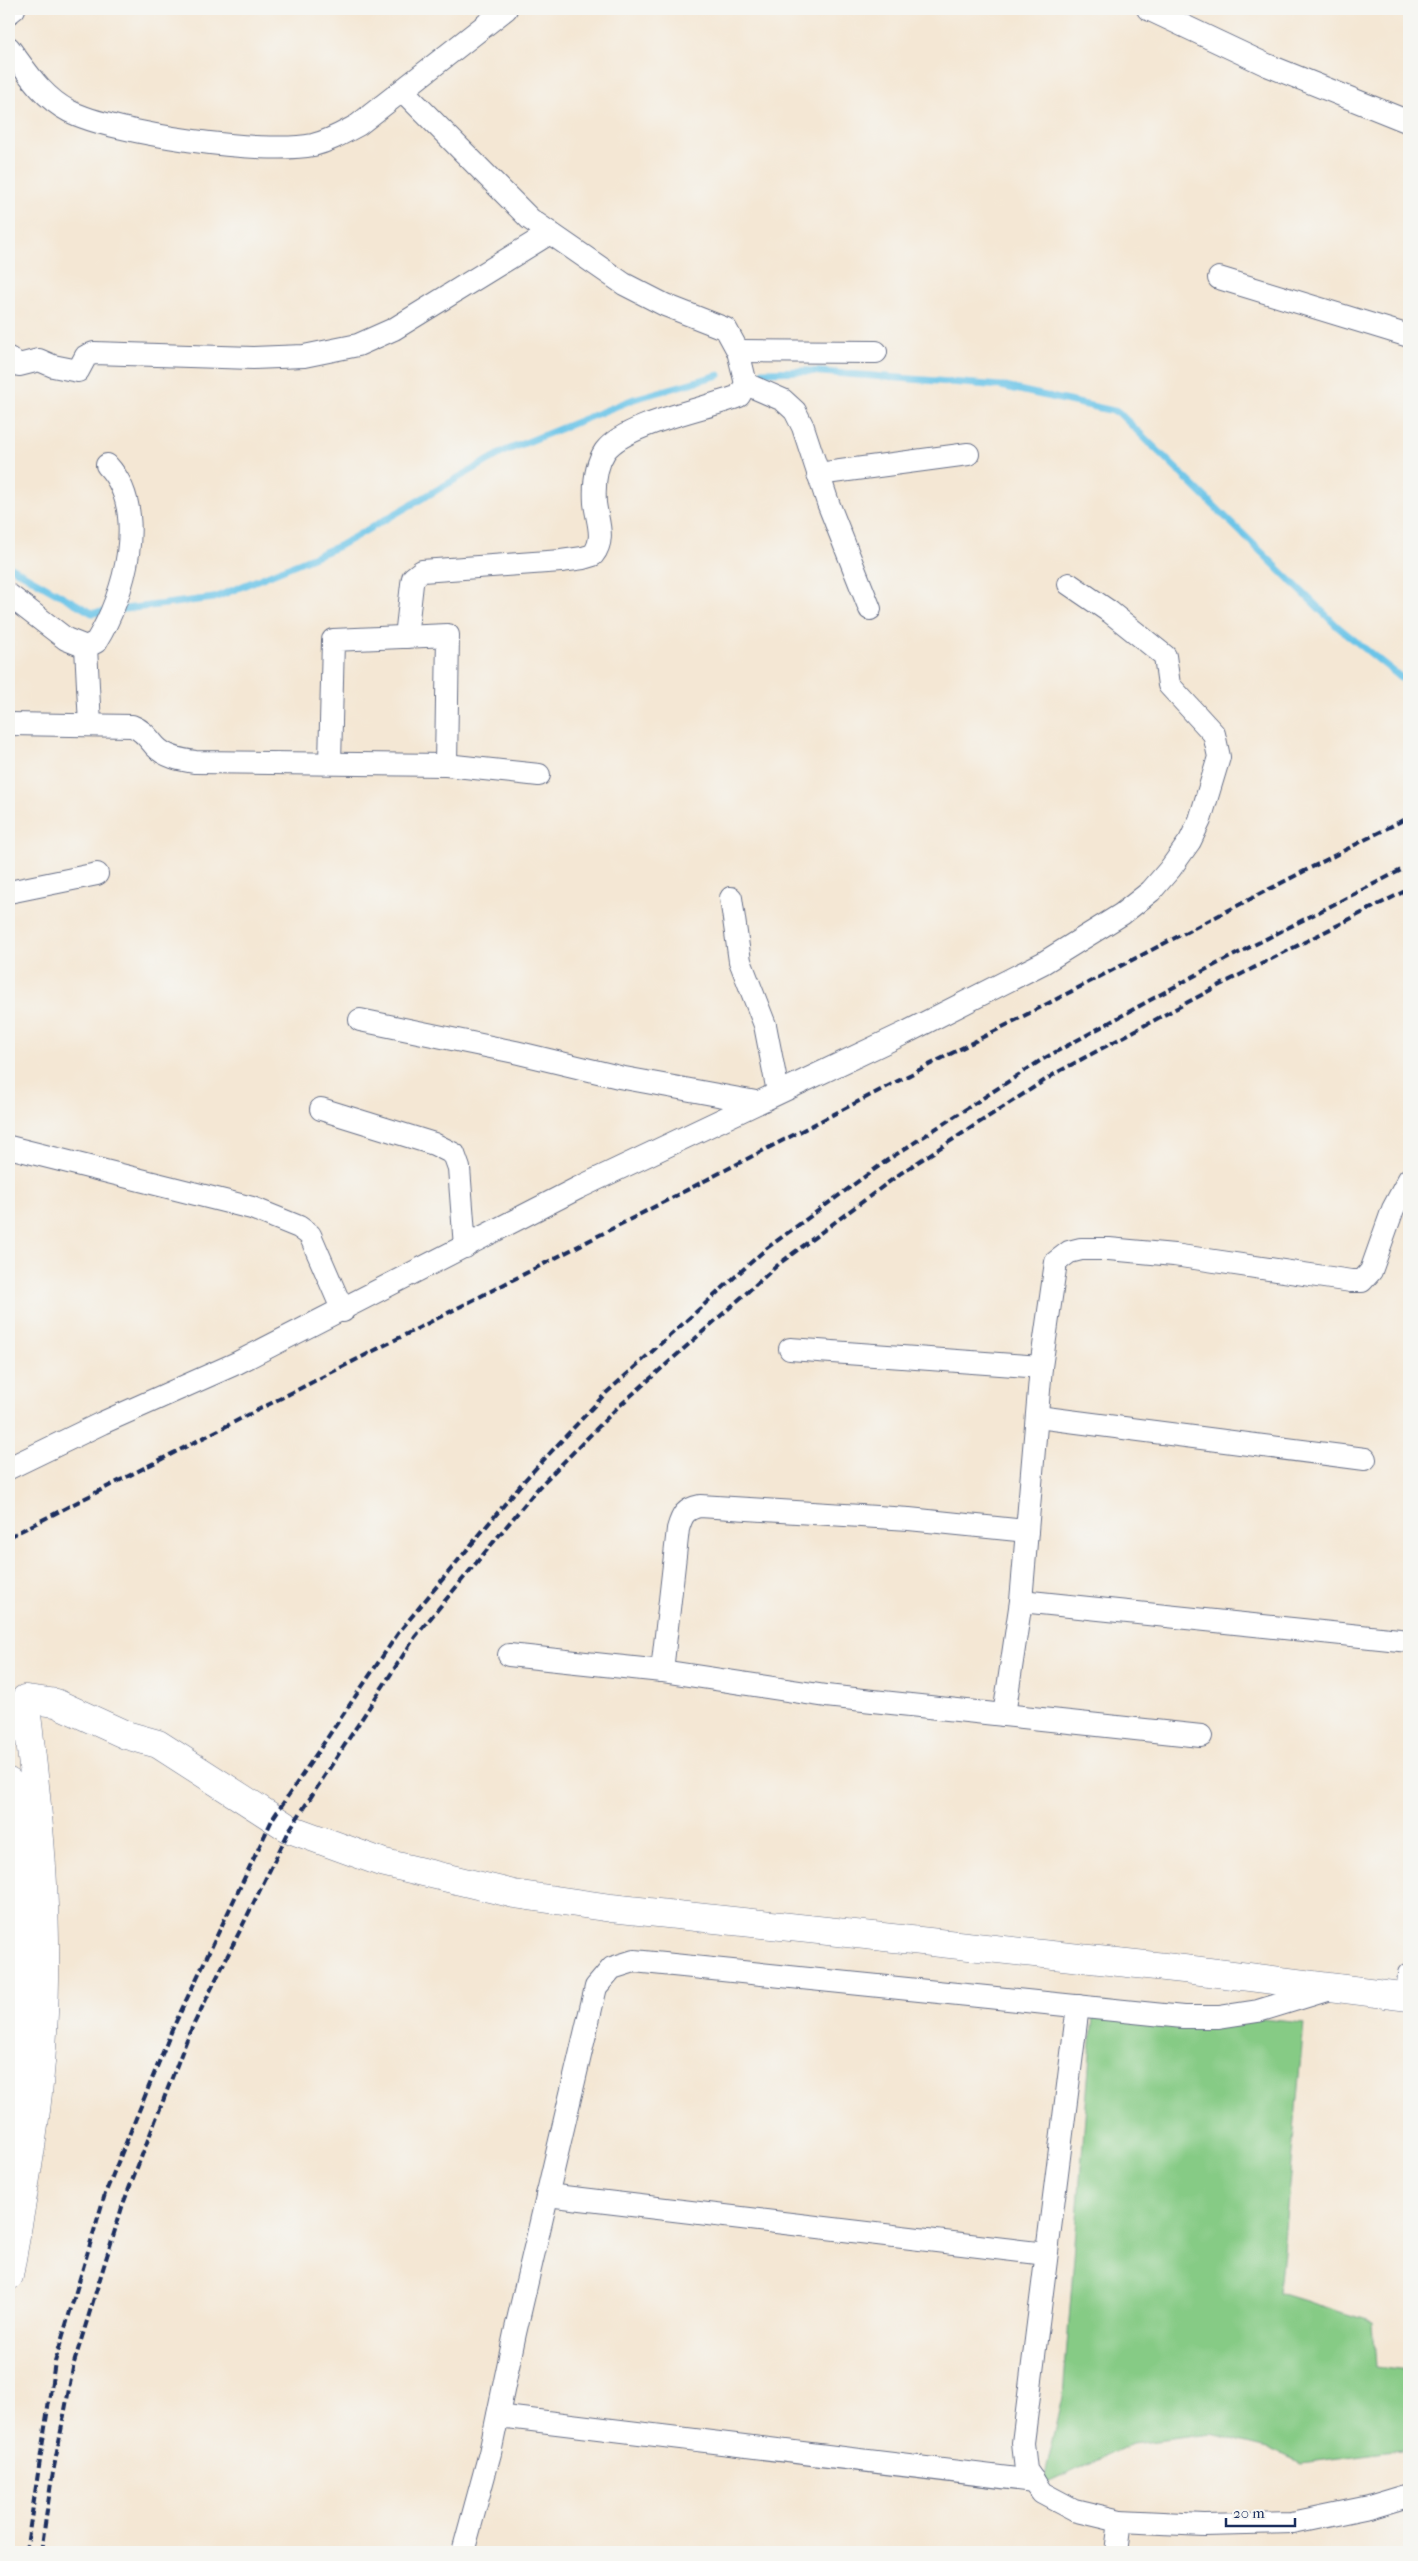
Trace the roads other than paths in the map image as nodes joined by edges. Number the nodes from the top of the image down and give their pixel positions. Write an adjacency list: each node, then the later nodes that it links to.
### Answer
1 (14, 9): 4 (street)
2 (506, 9): 6 (street)
3 (1148, 9): 7 (street)
4 (9, 13)
5 (9, 48): 6 (street)
6 (403, 91): 8 (street)
7 (1409, 122)
8 (550, 233): 11 (street); 13 (street)
9 (1219, 278): 10 (street)
10 (1409, 336)
11 (738, 351): 12 (street); 14 (street)
12 (876, 352)
13 (9, 358)
14 (746, 384): 17 (street); 21 (street)
15 (968, 454): 17 (street)
16 (107, 465): 22 (street)
17 (818, 474): 20 (street)
18 (1069, 584): 32 (street)
19 (9, 595): 22 (street)
20 (870, 609)
21 (406, 637): 25 (street); 26 (street)
22 (94, 639): 24 (street)
23 (9, 724): 24 (street)
24 (90, 724): 25 (street)
25 (330, 763): 26 (street)
26 (446, 765): 27 (street)
27 (539, 775)
28 (97, 874): 29 (street)
29 (9, 892)
30 (731, 898): 32 (street)
31 (360, 1020): 33 (street)
32 (778, 1092): 33 (street)
33 (756, 1102): 37 (street)
34 (321, 1109): 37 (street)
35 (9, 1147): 38 (street)
36 (1409, 1178): 40 (street)
37 (465, 1247): 38 (street)
38 (343, 1311): 43 (street)
39 (790, 1349): 40 (street)
40 (1041, 1367): 41 (street)
41 (1038, 1417): 42 (street); 44 (street)
42 (1366, 1459)
43 (9, 1468)
44 (1028, 1531): 45 (street); 48 (street)
45 (1022, 1601): 46 (street); 50 (street)
46 (1409, 1641)
47 (510, 1655): 48 (street)
48 (662, 1671): 50 (street)
49 (14, 1699): 53 (street); 59 (street)
50 (1004, 1715): 51 (street)
51 (1201, 1736)
52 (9, 1782): 56 (street)
53 (1334, 1987): 54 (street); 55 (street)
54 (1408, 1989)
55 (1078, 2006): 57 (street); 58 (street)
56 (9, 2192)
57 (547, 2195): 58 (street); 60 (street)
58 (1046, 2254): 61 (street)
59 (9, 2276)
60 (498, 2416): 61 (street); 64 (street)
61 (1034, 2481): 63 (street)
62 (1409, 2495): 63 (street)
63 (1120, 2521): 65 (street)
64 (462, 2552)
65 (1116, 2552)

